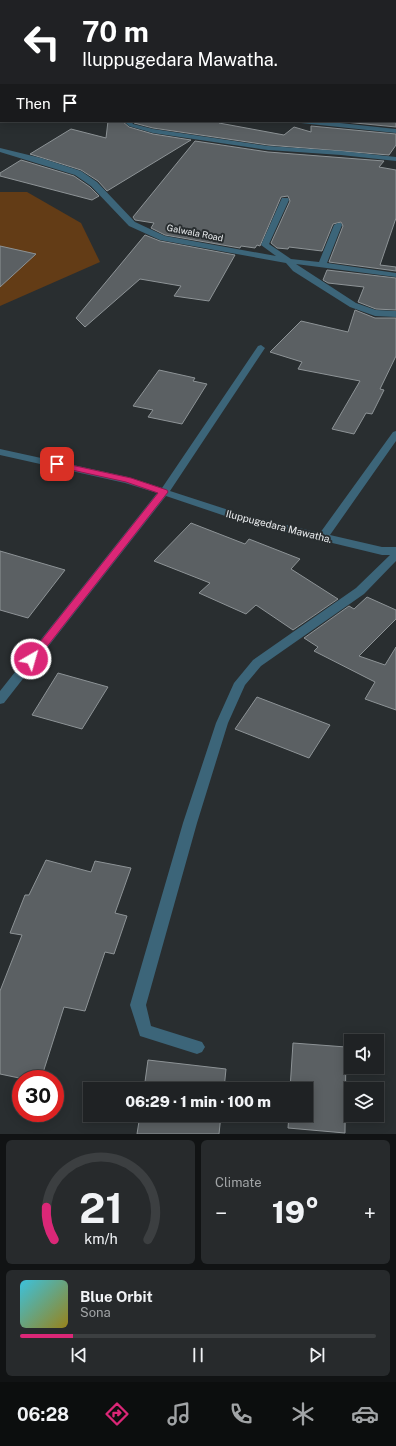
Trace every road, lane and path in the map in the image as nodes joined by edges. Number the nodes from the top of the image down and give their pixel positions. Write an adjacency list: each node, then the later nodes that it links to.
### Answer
1 (129, 122): 5 (street)
2 (310, 122): 3 (street)
3 (396, 131)
4 (0, 150): 8 (street, Galwala Road)
5 (396, 159)
6 (285, 200): 8 (street)
7 (338, 225): 9 (street)
8 (289, 261): 9 (street, Galwala Road); 11 (street)
9 (322, 265): 10 (street, Galwala Road)
10 (396, 275)
11 (396, 314)
12 (261, 348): 15 (street)
13 (396, 434): 16 (street)
14 (0, 452): 15 (street, Iluppugedara Mawatha.)
15 (164, 492): 16 (street, Iluppugedara Mawatha.); 19 (street)
16 (323, 537): 17 (street, Iluppugedara Mawatha.)
17 (396, 551)
18 (396, 555): 20 (street)
19 (0, 700)
20 (197, 1047)

